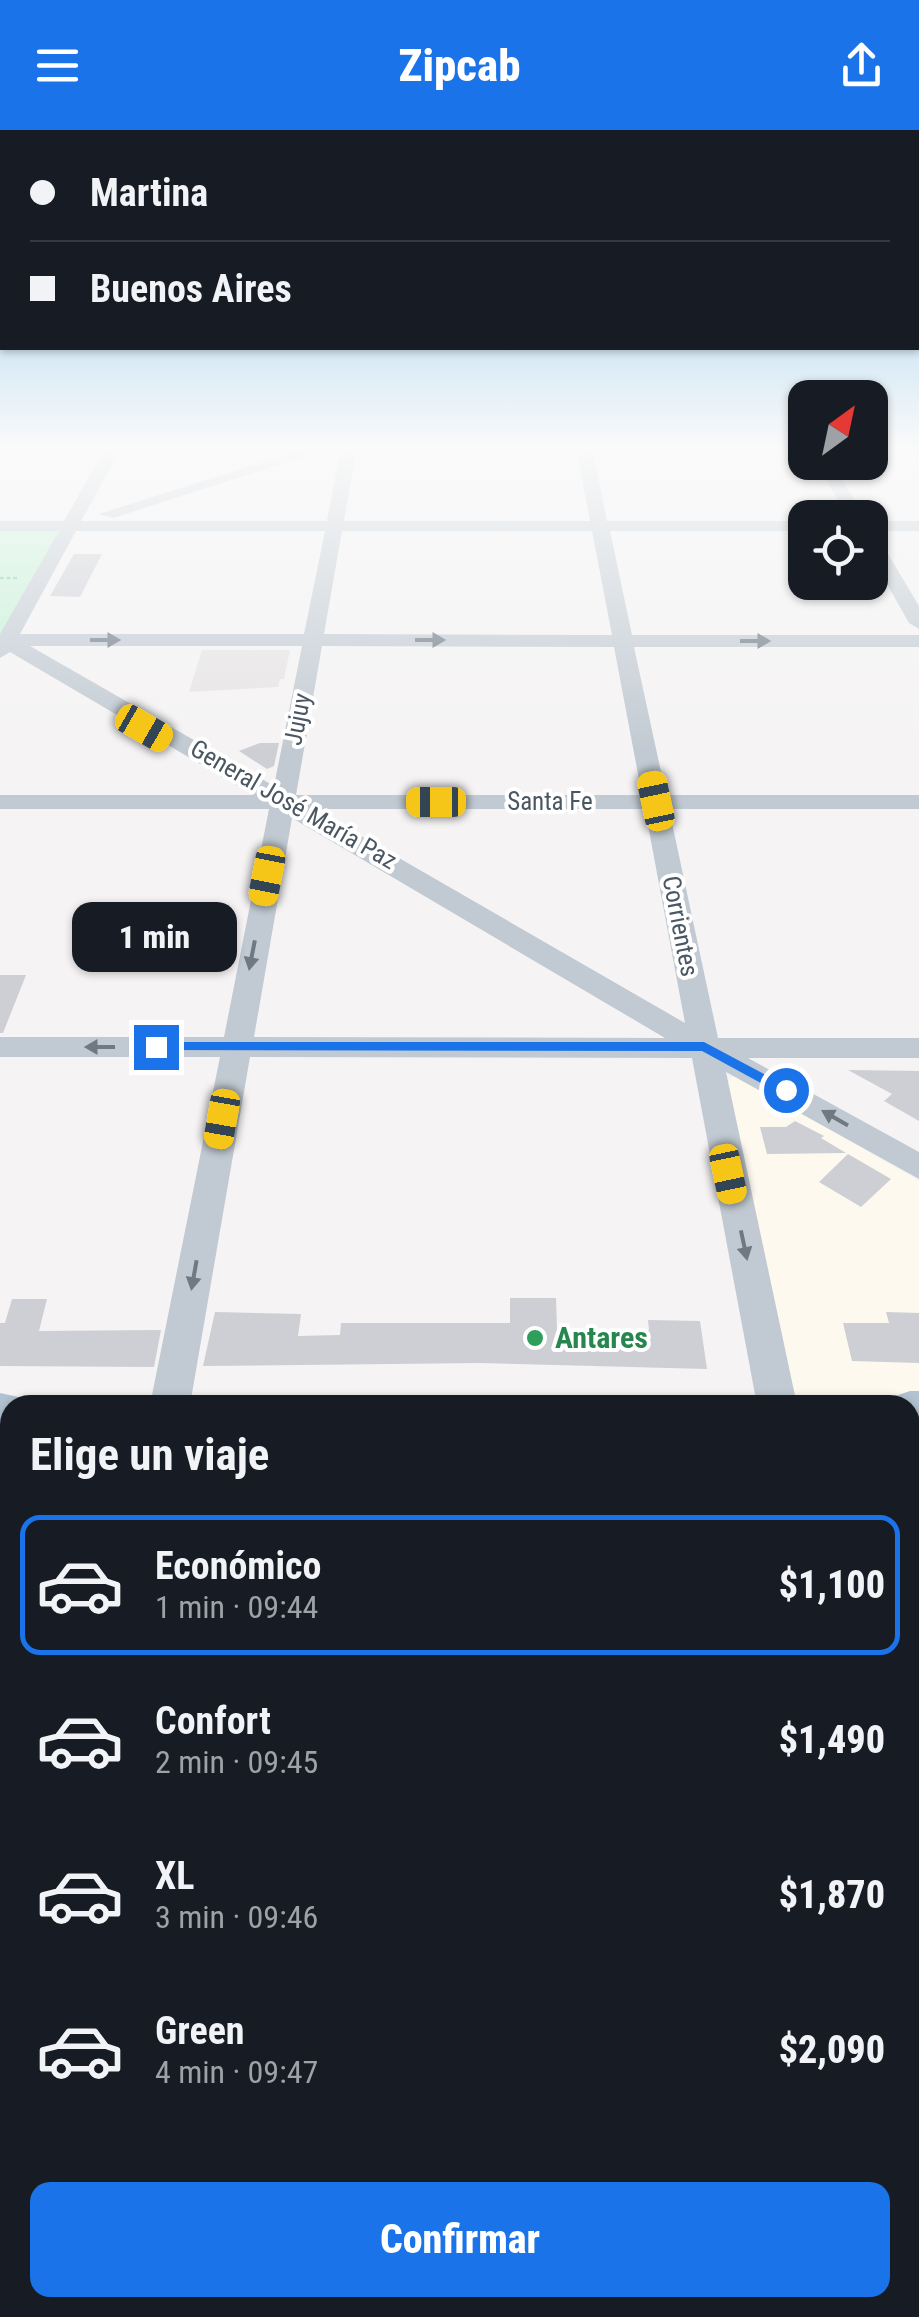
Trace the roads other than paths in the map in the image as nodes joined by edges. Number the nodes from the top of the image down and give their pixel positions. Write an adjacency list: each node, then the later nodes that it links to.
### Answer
1 (57, 549): 9 (street)
2 (329, 549): 6 (street, Jujuy)
3 (604, 549): 7 (street, Corrientes)
4 (888, 569): 5 (street)
5 (919, 622)
6 (312, 640): 7 (street, one-way to 7); 9 (street, one-way to 6); 12 (street, Jujuy)
7 (623, 641): 8 (street, one-way to 8); 10 (street, Corrientes)
8 (919, 641)
9 (2, 644): 12 (street, General José María Paz)
10 (656, 801): 12 (street, Santa Fe); 13 (street, Santa Fe); 17 (street, Corrientes)
11 (0, 802): 12 (street, Santa Fe)
12 (280, 802): 15 (street, Jujuy, one-way to 15); 17 (street, General José María Paz)
13 (919, 802)
14 (0, 1047): 15 (street, one-way to 14)
15 (234, 1047): 17 (street); 19 (street, Jujuy, one-way to 19)
16 (919, 1048): 17 (street)
17 (699, 1050): 18 (street, General José María Paz, one-way to 17); 20 (street, Corrientes, one-way to 20)
18 (919, 1167)
19 (172, 1395)
20 (775, 1395)

